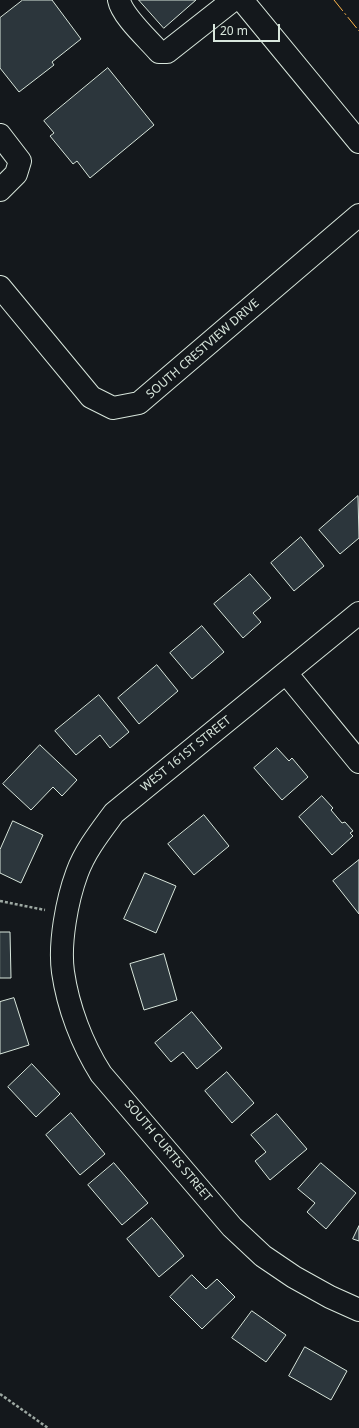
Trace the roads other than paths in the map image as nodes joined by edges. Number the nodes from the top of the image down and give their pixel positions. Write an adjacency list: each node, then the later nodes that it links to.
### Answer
1 (119, 0): 2 (street)
2 (233, 0)
3 (242, 0): 5 (street)
4 (0, 135): 6 (street)
5 (359, 142)
6 (0, 190)
7 (359, 215): 8 (street, SOUTH CRESTVIEW DRIVE)
8 (0, 287)
9 (359, 613): 10 (street, WEST 161ST STREET)
10 (286, 673): 11 (street); 12 (street, WEST 161ST STREET)
11 (359, 762)
12 (66, 923): 13 (street, SOUTH CURTIS STREET)
13 (359, 1310)

